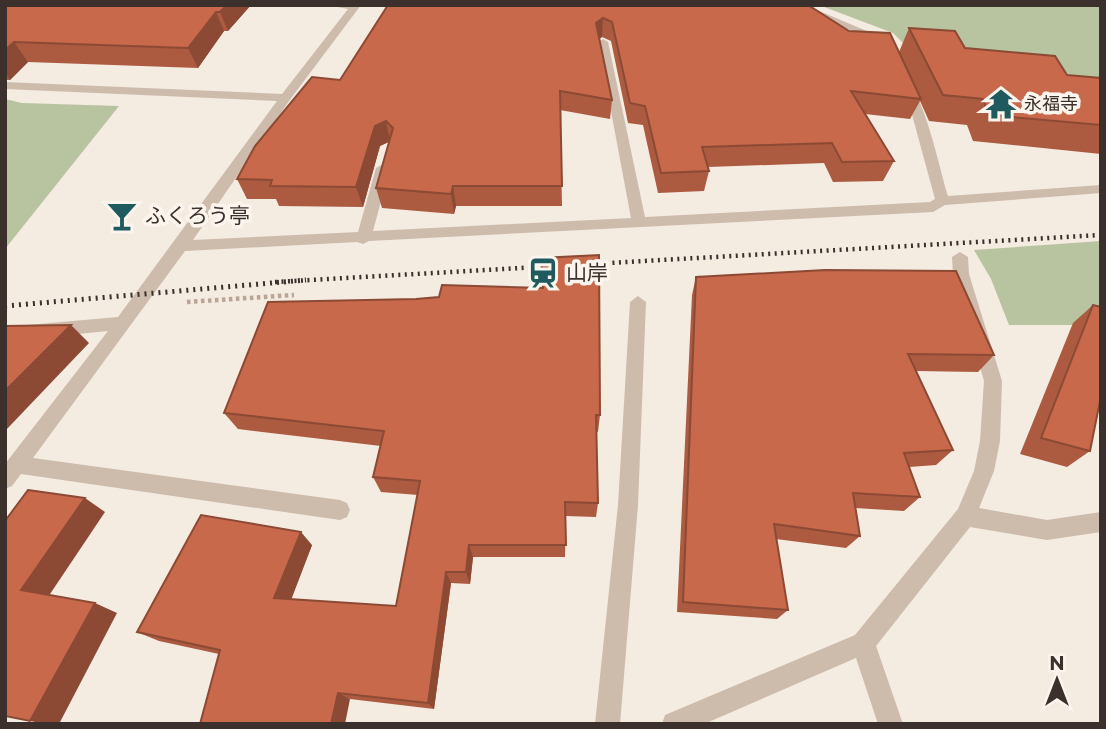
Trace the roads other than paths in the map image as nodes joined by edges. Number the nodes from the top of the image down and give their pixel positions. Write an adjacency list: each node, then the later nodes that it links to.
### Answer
1 (332, 5): 3 (street)
2 (795, 5): 5 (street)
3 (356, 6): 8 (street)
4 (603, 42): 12 (street)
5 (890, 52)
6 (901, 76): 11 (street)
7 (5, 85): 8 (street)
8 (285, 98): 14 (street)
9 (386, 160): 13 (street)
10 (1101, 190): 11 (street)
11 (942, 201): 12 (street)
12 (639, 223): 13 (street)
13 (363, 239): 14 (street)
14 (181, 246): 17 (street)
15 (960, 257): 21 (street)
16 (638, 302): 24 (street)
17 (123, 323): 18 (street); 19 (street)
18 (5, 334)
19 (11, 473): 20 (street)
20 (341, 510)
21 (966, 516): 22 (street); 23 (street)
22 (1101, 522)
23 (863, 643): 25 (street); 26 (street)
24 (607, 724)
25 (674, 724)
26 (891, 724)

